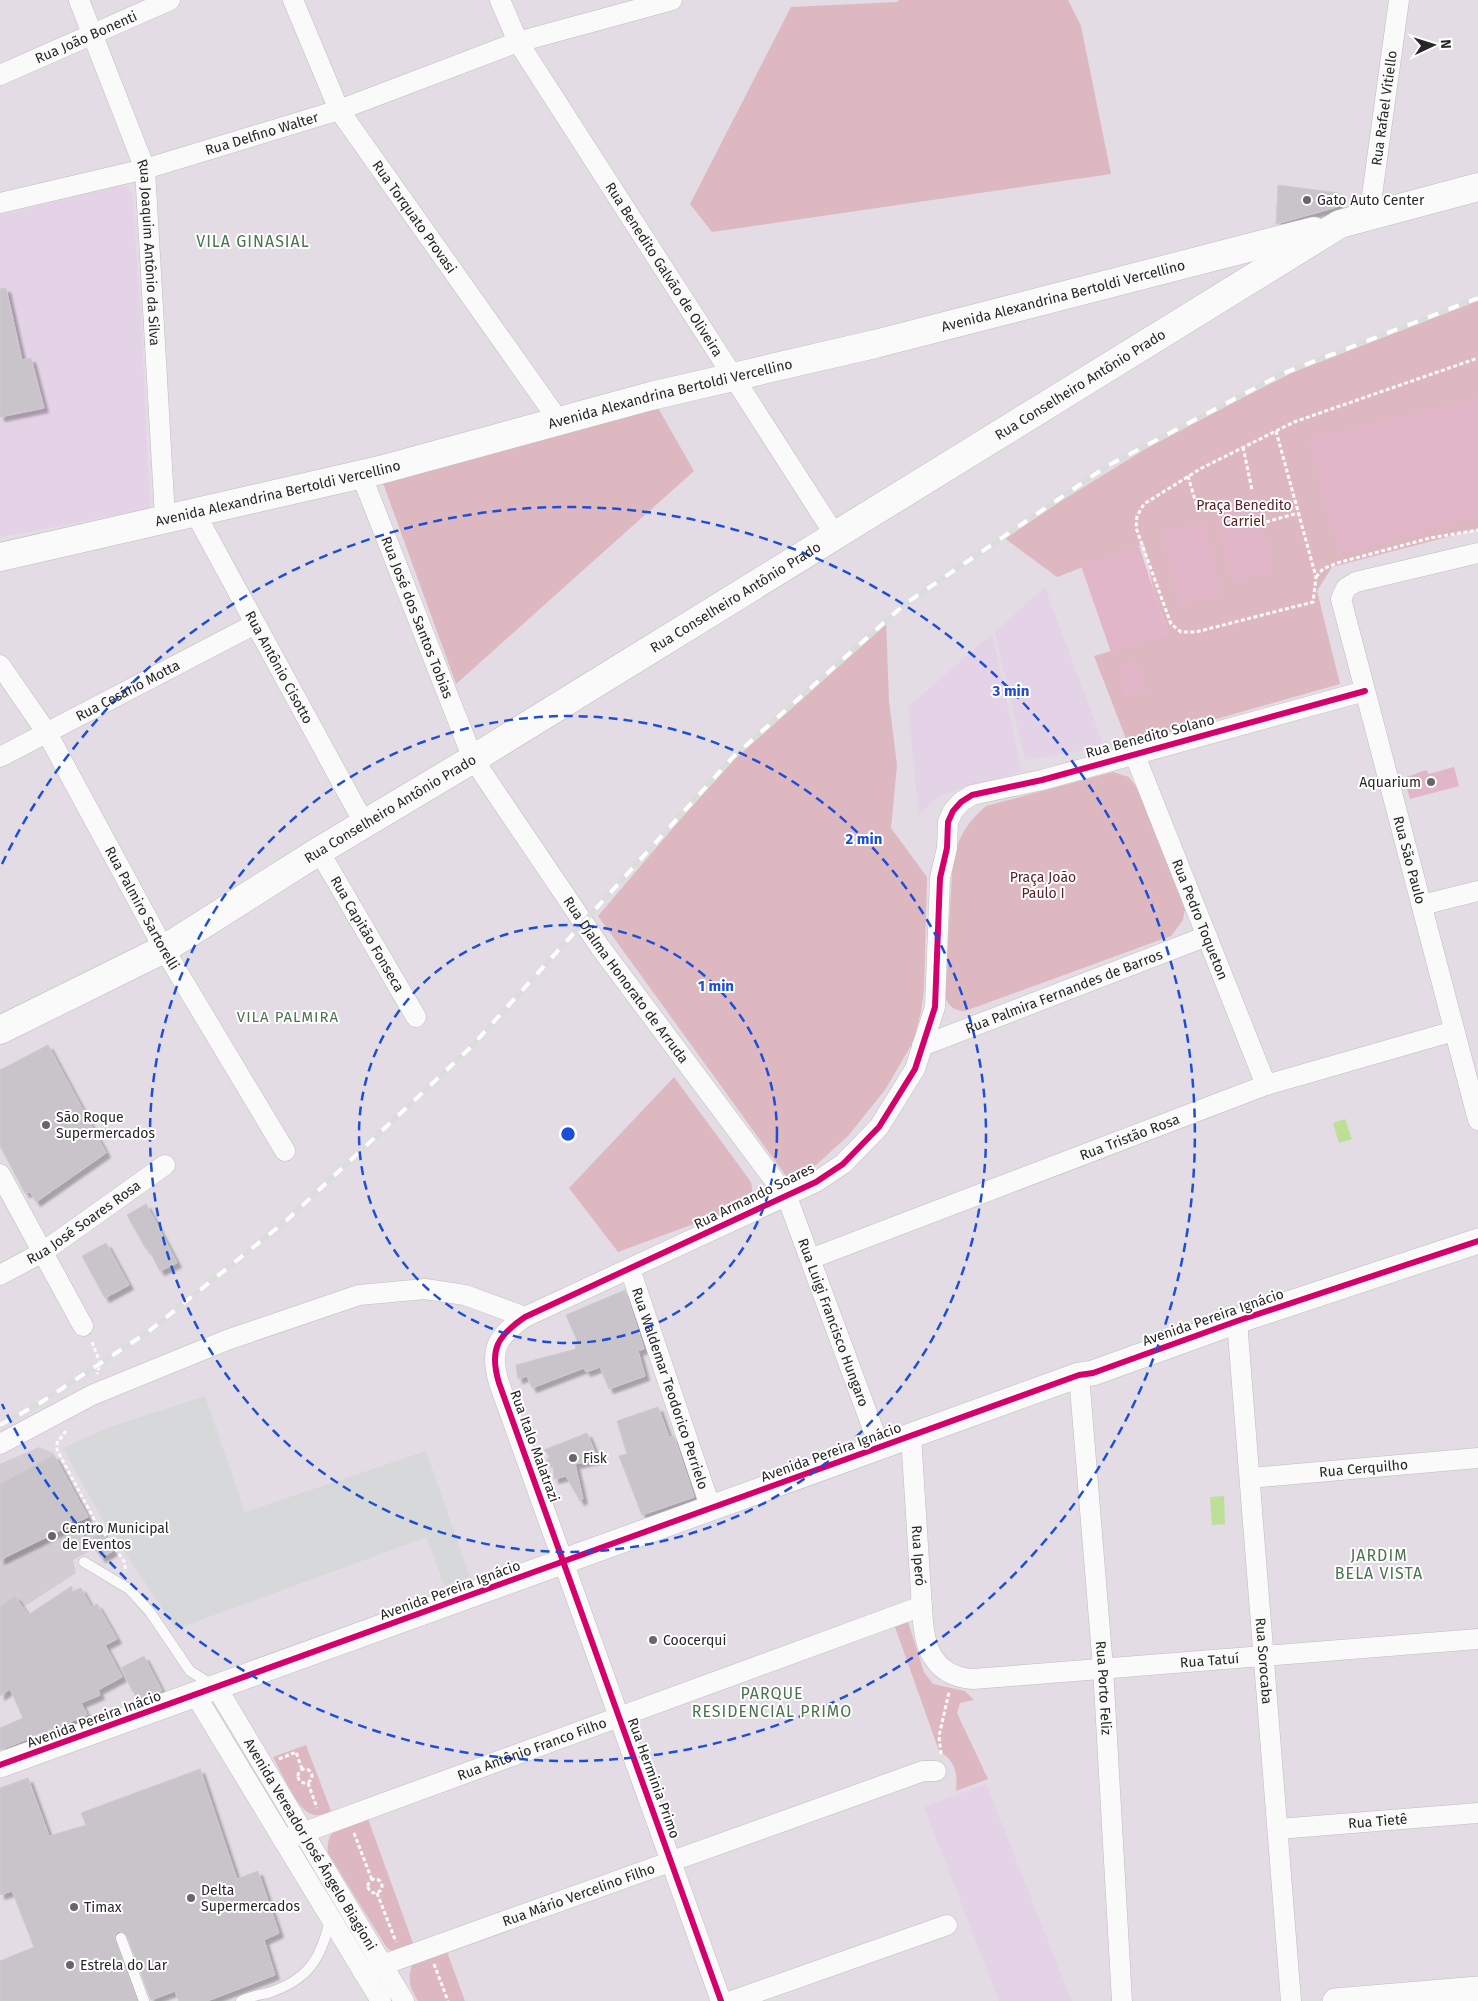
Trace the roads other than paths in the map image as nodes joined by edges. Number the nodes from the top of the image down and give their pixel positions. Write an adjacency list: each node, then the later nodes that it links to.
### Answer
1 (79, 0): 7 (street, Rua Joaquim Antônio da Silva)
2 (170, 0): 7 (street, Rua João Bonenti)
3 (293, 0): 10 (street, Rua Torquato Provasi)
4 (500, 0): 8 (street, Rua Benedito Galvão de Oliveira)
5 (672, 0): 8 (street, Rua Delfino Walter)
6 (1399, 0): 14 (street, Rua Rafael Vitiello)
7 (94, 35): 9 (street, Rua João Bonenti); 11 (street, Rua Joaquim Antônio da Silva)
8 (518, 42): 10 (street, Rua Delfino Walter); 18 (street, Rua Benedito Galvão de Oliveira)
9 (0, 75)
10 (339, 110): 11 (street, Rua Delfino Walter); 19 (street, Rua Torquato Provasi)
11 (144, 169): 13 (street, Rua Delfino Walter); 22 (street, Rua Joaquim Antônio da Silva)
12 (1478, 187): 14 (main road, Rua Conselheiro Antônio Prado)
13 (0, 204)
14 (1370, 217): 15 (main road, Rua Conselheiro Antônio Prado)
15 (1340, 224): 16 (main road, Avenida Alexandrina Bertoldi Vercellino); 17 (main road, Rua Conselheiro Antônio Prado)
16 (1228, 252): 17 (main road); 18 (main road, Avenida Alexandrina Bertoldi Vercellino)
17 (1247, 282): 23 (main road, Rua Conselheiro Antônio Prado)
18 (732, 376): 19 (main road, Avenida Alexandrina Bertoldi Vercellino); 23 (street, Rua Benedito Galvão de Oliveira)
19 (559, 421): 20 (main road, Avenida Alexandrina Bertoldi Vercellino)
20 (361, 474): 21 (main road, Avenida Alexandrina Bertoldi Vercellino); 32 (street, Rua José dos Santos Tobias)
21 (194, 511): 22 (main road, Avenida Alexandrina Bertoldi Vercellino); 26 (street, Rua Antônio Cisotto)
22 (165, 518): 25 (main road, Avenida Alexandrina Bertoldi Vercellino)
23 (835, 535): 32 (main road, Rua Conselheiro Antônio Prado)
24 (1478, 553): 28 (street, Rua São Paulo)
25 (0, 557)
26 (255, 624): 29 (street, Rua Cesário Motta); 34 (street, Rua Antônio Cisotto)
27 (0, 665): 29 (street, Rua Palmiro Sartorelli)
28 (1365, 691): 30 (street, Rua Benedito Solano); 37 (street, Rua São Paulo)
29 (47, 733): 31 (street, Rua Cesário Motta); 39 (street, Rua Palmiro Sartorelli)
30 (1134, 753): 33 (street, Rua Benedito Solano); 38 (street, Rua Pedro Toqueton)
31 (0, 757)
32 (473, 758): 34 (main road, Rua Conselheiro Antônio Prado); 49 (street, Rua Djalma Honorato de Arruda)
33 (950, 816): 43 (street, Rua Armando Soares)
34 (364, 823): 35 (main road, Rua Conselheiro Antônio Prado)
35 (319, 851): 39 (main road, Rua Conselheiro Antônio Prado); 40 (street, Rua Capitão Fonseca)
36 (1478, 891): 37 (street)
37 (1422, 905): 42 (street, Rua São Paulo)
38 (1207, 936): 43 (street, Rua Palmira Fernandes de Barros); 44 (street, Rua Pedro Toqueton)
39 (164, 949): 41 (main road, Rua Conselheiro Antônio Prado); 46 (street, Rua Palmiro Sartorelli)
40 (416, 1017)
41 (0, 1030)
42 (1454, 1030): 44 (street, Rua Tristão Rosa); 45 (street, Rua São Paulo)
43 (922, 1046): 49 (street, Rua Armando Soares)
44 (1266, 1085): 52 (street, Rua Tristão Rosa)
45 (1478, 1120)
46 (285, 1151)
47 (165, 1165): 51 (street, Rua José Soares Rosa)
48 (0, 1174): 51 (street)
49 (787, 1197): 52 (street, Rua Luigi Francisco Hungaro); 53 (street, Rua Armando Soares)
50 (1478, 1241): 56 (street, Avenida Pereira Ignácio)
51 (43, 1252): 54 (street, Rua José Soares Rosa); 57 (street)
52 (810, 1259): 62 (street, Rua Luigi Francisco Hungaro)
53 (630, 1269): 55 (street, Rua Armando Soares); 65 (street, Rua Waldemar Teodorico Perrielo)
54 (0, 1275)
55 (526, 1317): 58 (street, Rua Armando Soares); 61 (street)
56 (1237, 1321): 59 (street, Avenida Pereira Ignácio); 64 (street, Rua Sorocaba)
57 (83, 1326)
58 (501, 1338): 67 (street, Rua Italo Malatrazi)
59 (1079, 1376): 60 (street, Avenida Pereira Ignácio); 71 (street, Rua Porto Feliz)
60 (911, 1436): 62 (street, Avenida Pereira Ignácio); 68 (street, Rua Iperó)
61 (0, 1444)
62 (880, 1448): 65 (street, Avenida Pereira Ignácio)
63 (1478, 1458): 64 (street, Rua Cerquilho)
64 (1250, 1478): 70 (street, Rua Sorocaba)
65 (711, 1509): 67 (street, Avenida Pereira Ignácio)
66 (84, 1562): 72 (lane)
67 (563, 1563): 74 (street, Avenida Pereira Ignácio); 75 (street, Rua Herminia Primo)
68 (922, 1606): 73 (street, Rua Iperó); 75 (street, Rua Antônio Franco Filho)
69 (1478, 1639): 70 (street, Rua Tatuí)
70 (1264, 1656): 71 (street, Rua Tatuí); 79 (street, Rua Sorocaba)
71 (1103, 1668): 73 (street, Rua Tatuí); 95 (street, Rua Porto Feliz)
72 (190, 1671): 74 (lane); 74 (lane)
73 (947, 1672)
74 (206, 1692): 76 (street, Avenida Pereira Inácio); 80 (street, Avenida Vereador José Ângelo Biagioni); 81 (street, Avenida Vereador José Ângelo Biagioni)
75 (619, 1717): 80 (street, Rua Antônio Franco Filho); 82 (street, Rua Herminia Primo)
76 (0, 1766)
77 (936, 1771): 82 (street, Rua Mário Vercelino Filho)
78 (1478, 1813): 79 (street, Rua Tietê)
79 (1278, 1829): 96 (street, Rua Sorocaba)
80 (303, 1832): 81 (street, Rua Antônio Franco Filho); 86 (street, Avenida Vereador José Ângelo Biagioni)
81 (283, 1840): 83 (street, Avenida Vereador José Ângelo Biagioni)
82 (670, 1862): 86 (street, Rua Mário Vercelino Filho); 93 (street, Rua Herminia Primo)
83 (331, 1919): 87 (street, Avenida Vereador José Ângelo Biagioni); 90 (lane)
84 (946, 1925): 94 (street)
85 (121, 1938): 89 (lane)
86 (382, 1965): 87 (street, Rua Mário Vercelino Filho); 92 (street, Avenida Vereador José Ângelo Biagioni)
87 (363, 1972): 91 (street, Avenida Vereador José Ângelo Biagioni)
88 (1478, 1989): 97 (street)
89 (144, 2001)
90 (241, 2001)
91 (380, 2001)
92 (404, 2001)
93 (721, 2001)
94 (732, 2001)
95 (1122, 2001)
96 (1291, 2001)
97 (1335, 2001)

